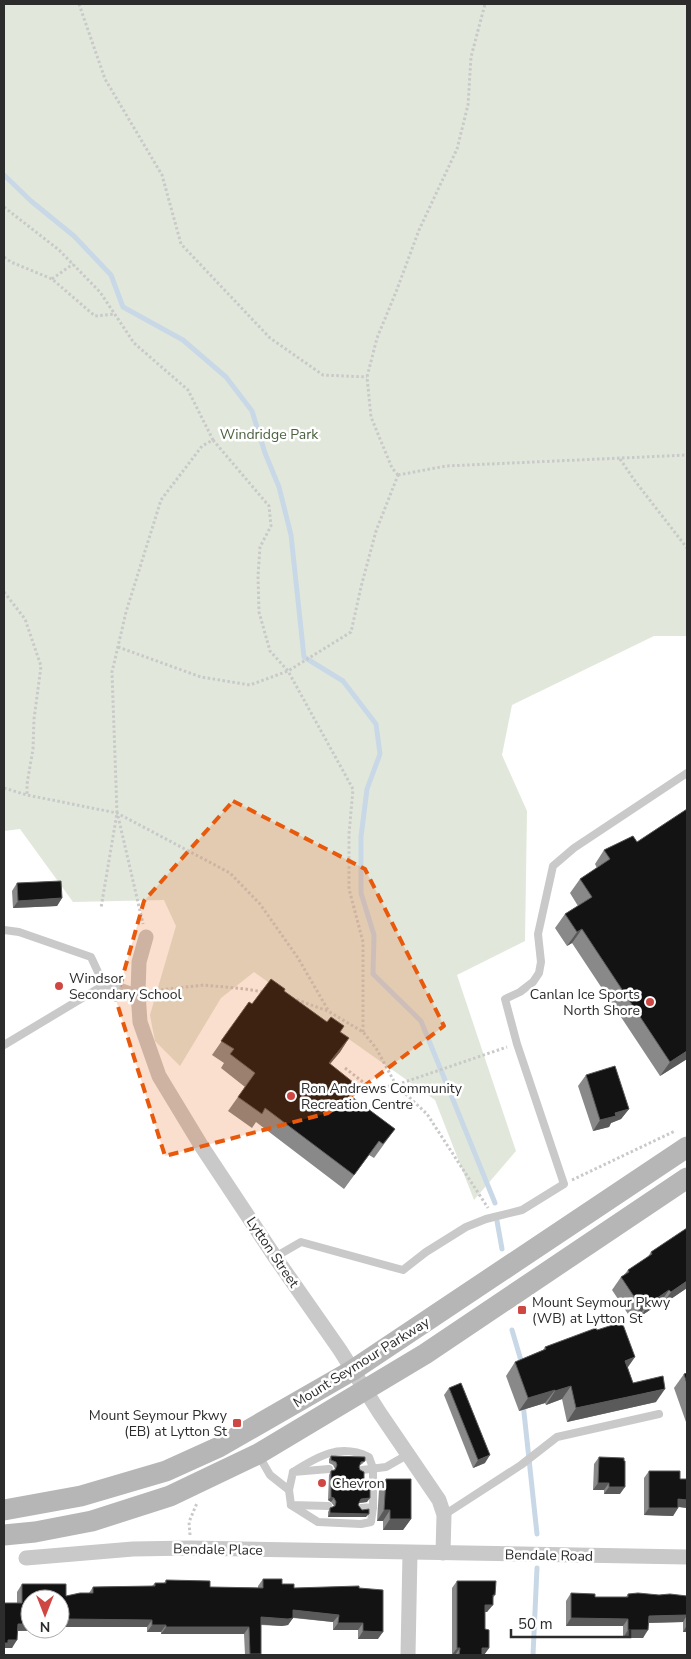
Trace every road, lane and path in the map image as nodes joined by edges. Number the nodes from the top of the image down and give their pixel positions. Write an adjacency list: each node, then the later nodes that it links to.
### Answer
1 (79, 4): 8 (path)
2 (485, 4): 8 (path)
3 (4, 207): 5 (path)
4 (4, 257): 6 (path)
5 (73, 264): 6 (path); 7 (path)
6 (52, 279): 7 (path)
7 (114, 314): 9 (path)
8 (367, 377): 12 (path)
9 (213, 440): 15 (path); 16 (path)
10 (687, 455): 11 (path)
11 (620, 458): 12 (path); 13 (path)
12 (398, 475): 16 (path)
13 (687, 548)
14 (4, 592): 19 (path)
15 (118, 646): 16 (path); 20 (path)
16 (288, 671): 29 (path)
17 (687, 773): 30 (lane)
18 (4, 788): 19 (path)
19 (27, 795): 20 (path)
20 (118, 813): 21 (path); 23 (path); 28 (path)
21 (101, 908)
22 (4, 930): 24 (lane)
23 (146, 937): 25 (street, Lytton Street)
24 (104, 985): 25 (lane); 31 (lane)
25 (138, 993): 26 (path); 38 (street, Lytton Street)
26 (272, 994)
27 (290, 997): 28 (path)
28 (328, 1011): 29 (path)
29 (363, 1032): 33 (path)
30 (517, 1044): 33 (path); 36 (lane)
31 (4, 1045)
32 (346, 1068): 33 (path)
33 (396, 1085): 37 (path)
34 (685, 1138): 36 (path); 39 (main road, Mount Seymour Parkway)
35 (687, 1178): 40 (main road, Mount Seymour Parkway)
36 (564, 1184): 37 (lane)
37 (494, 1217): 38 (lane)
38 (275, 1257): 39 (street, Lytton Street)
39 (353, 1370): 40 (street, Lytton Street); 54 (main road, Mount Seymour Parkway)
40 (366, 1391): 42 (main road, Mount Seymour Parkway); 43 (street, Lytton Street)
41 (659, 1414): 55 (lane)
42 (258, 1454): 48 (lane); 56 (main road, Mount Seymour Parkway)
43 (407, 1455): 44 (lane); 55 (street, Lytton Street)
44 (373, 1468): 46 (lane); 47 (lane); 52 (lane)
45 (329, 1469): 47 (lane)
46 (362, 1470)
47 (293, 1472): 48 (lane)
48 (289, 1490): 50 (lane)
49 (198, 1502): 57 (path)
50 (291, 1505): 51 (lane); 52 (lane)
51 (328, 1506)
52 (373, 1507): 53 (lane)
53 (361, 1508)
54 (4, 1510)
55 (444, 1515): 59 (street, Lytton Street)
56 (4, 1535)
57 (191, 1548): 58 (street, Bendale Place); 61 (street, Bendale Place)
58 (410, 1553): 59 (street, Bendale Road); 62 (street)
59 (443, 1554): 60 (street, Bendale Road)
60 (687, 1557)
61 (26, 1558)
62 (408, 1655)

